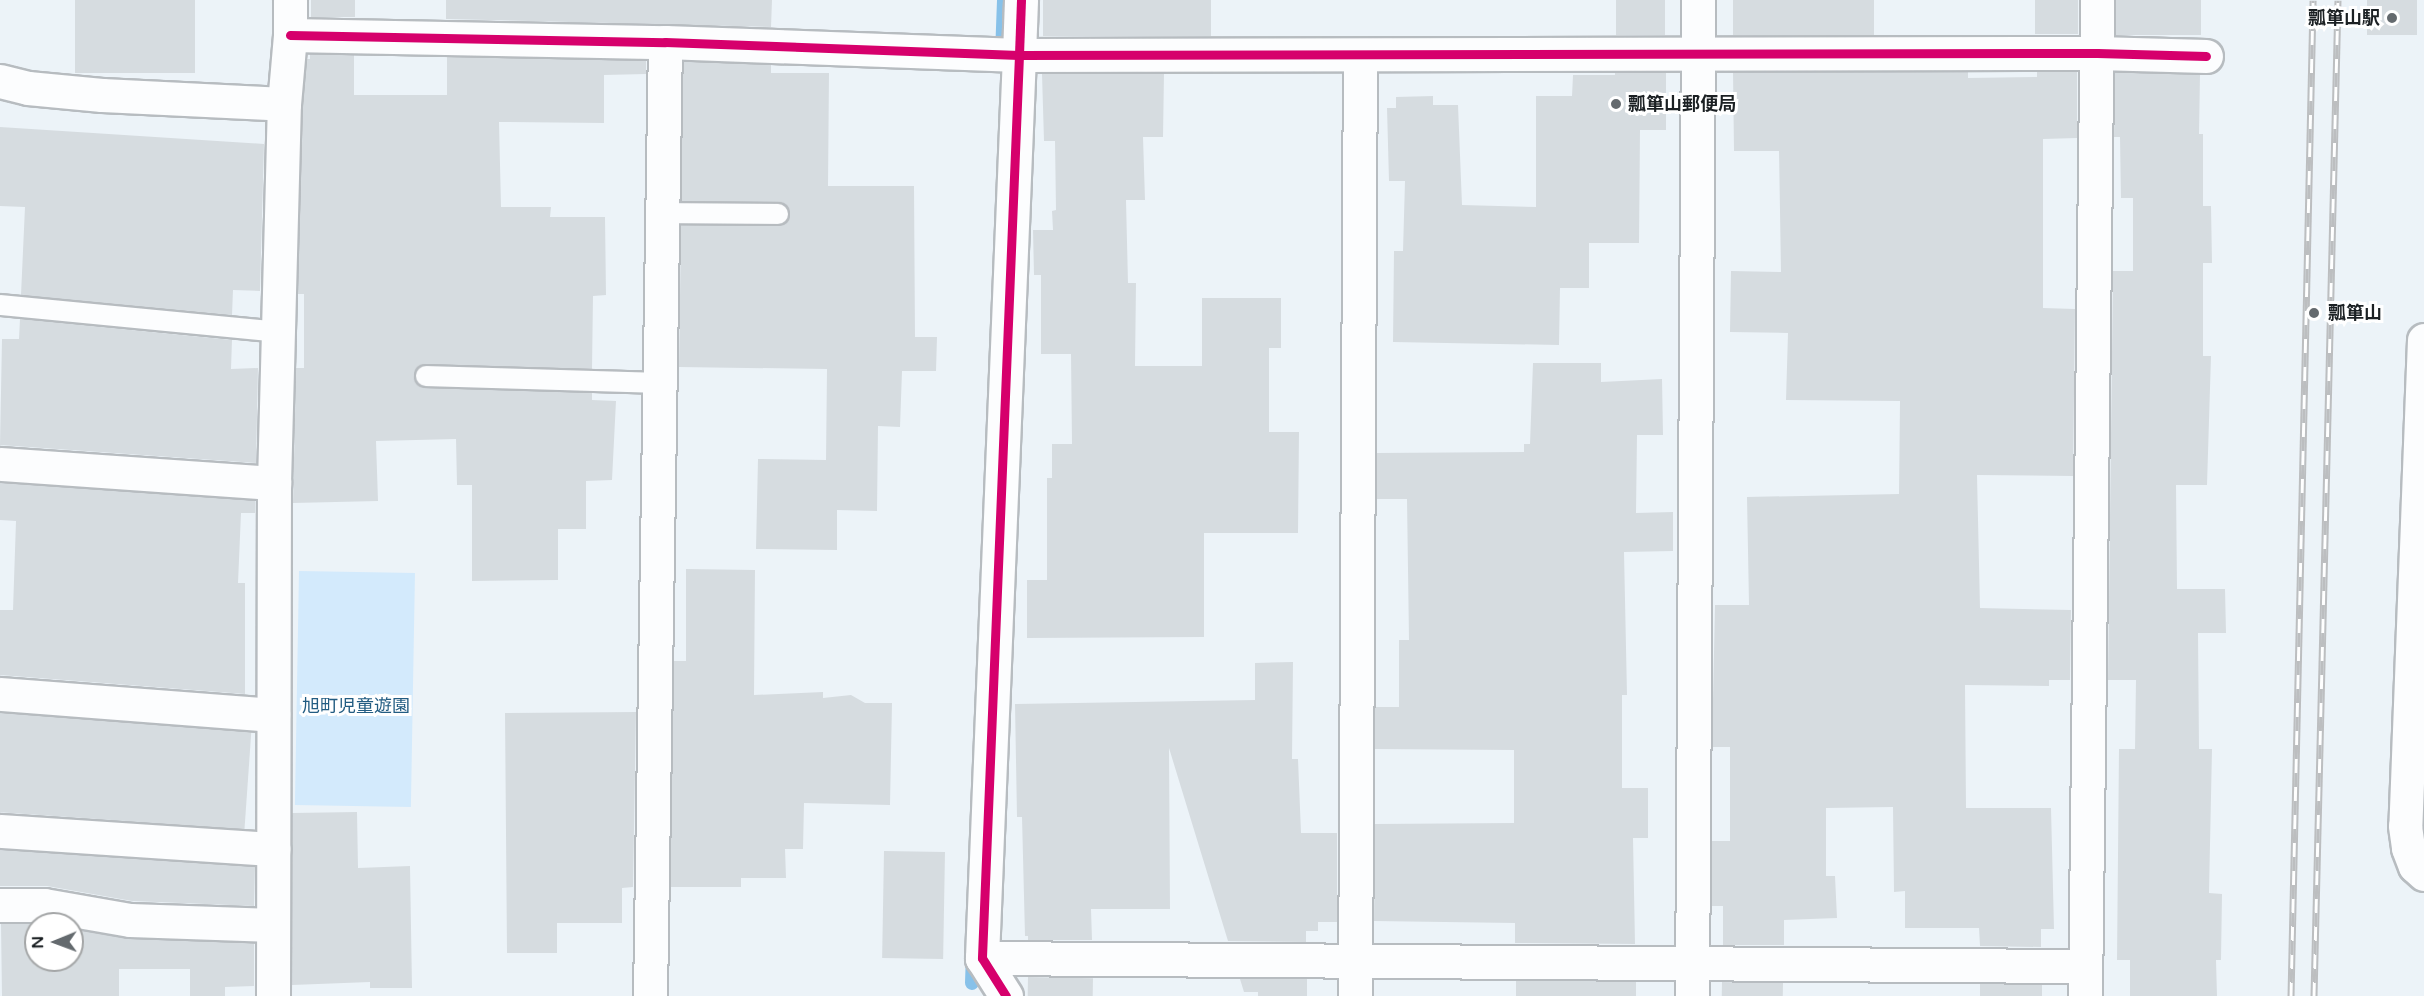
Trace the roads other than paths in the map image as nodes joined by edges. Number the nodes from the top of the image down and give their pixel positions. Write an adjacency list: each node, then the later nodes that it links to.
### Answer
1 (290, 0): 5 (street)
2 (1021, 0): 8 (street)
3 (1698, 0): 10 (street)
4 (2097, 0): 7 (street)
5 (290, 34): 6 (street); 13 (street)
6 (665, 42): 8 (street); 14 (street)
7 (2097, 53): 10 (street); 11 (street); 33 (street)
8 (1019, 55): 9 (street); 30 (street)
9 (1360, 55): 10 (street); 31 (street)
10 (1698, 56): 32 (street)
11 (2206, 56)
12 (0, 81): 13 (street)
13 (284, 104): 17 (street)
14 (662, 213): 15 (lane); 20 (street)
15 (778, 214)
16 (0, 305): 17 (lane)
17 (278, 332): 22 (street)
18 (2424, 340): 27 (street)
19 (426, 375): 20 (lane)
20 (660, 383): 35 (street)
21 (0, 464): 22 (street)
22 (274, 483): 24 (street)
23 (0, 694): 24 (street)
24 (273, 715): 26 (street)
25 (0, 831): 26 (street)
26 (273, 849): 29 (street)
27 (2420, 870)
28 (0, 905): 29 (street)
29 (273, 925): 34 (street)
30 (982, 958): 31 (street); 36 (street)
31 (1355, 961): 32 (street); 37 (street)
32 (1692, 964): 33 (street); 38 (street)
33 (2085, 981)
34 (273, 996)
35 (650, 996)
36 (1006, 996)
37 (1355, 996)
38 (1692, 996)

